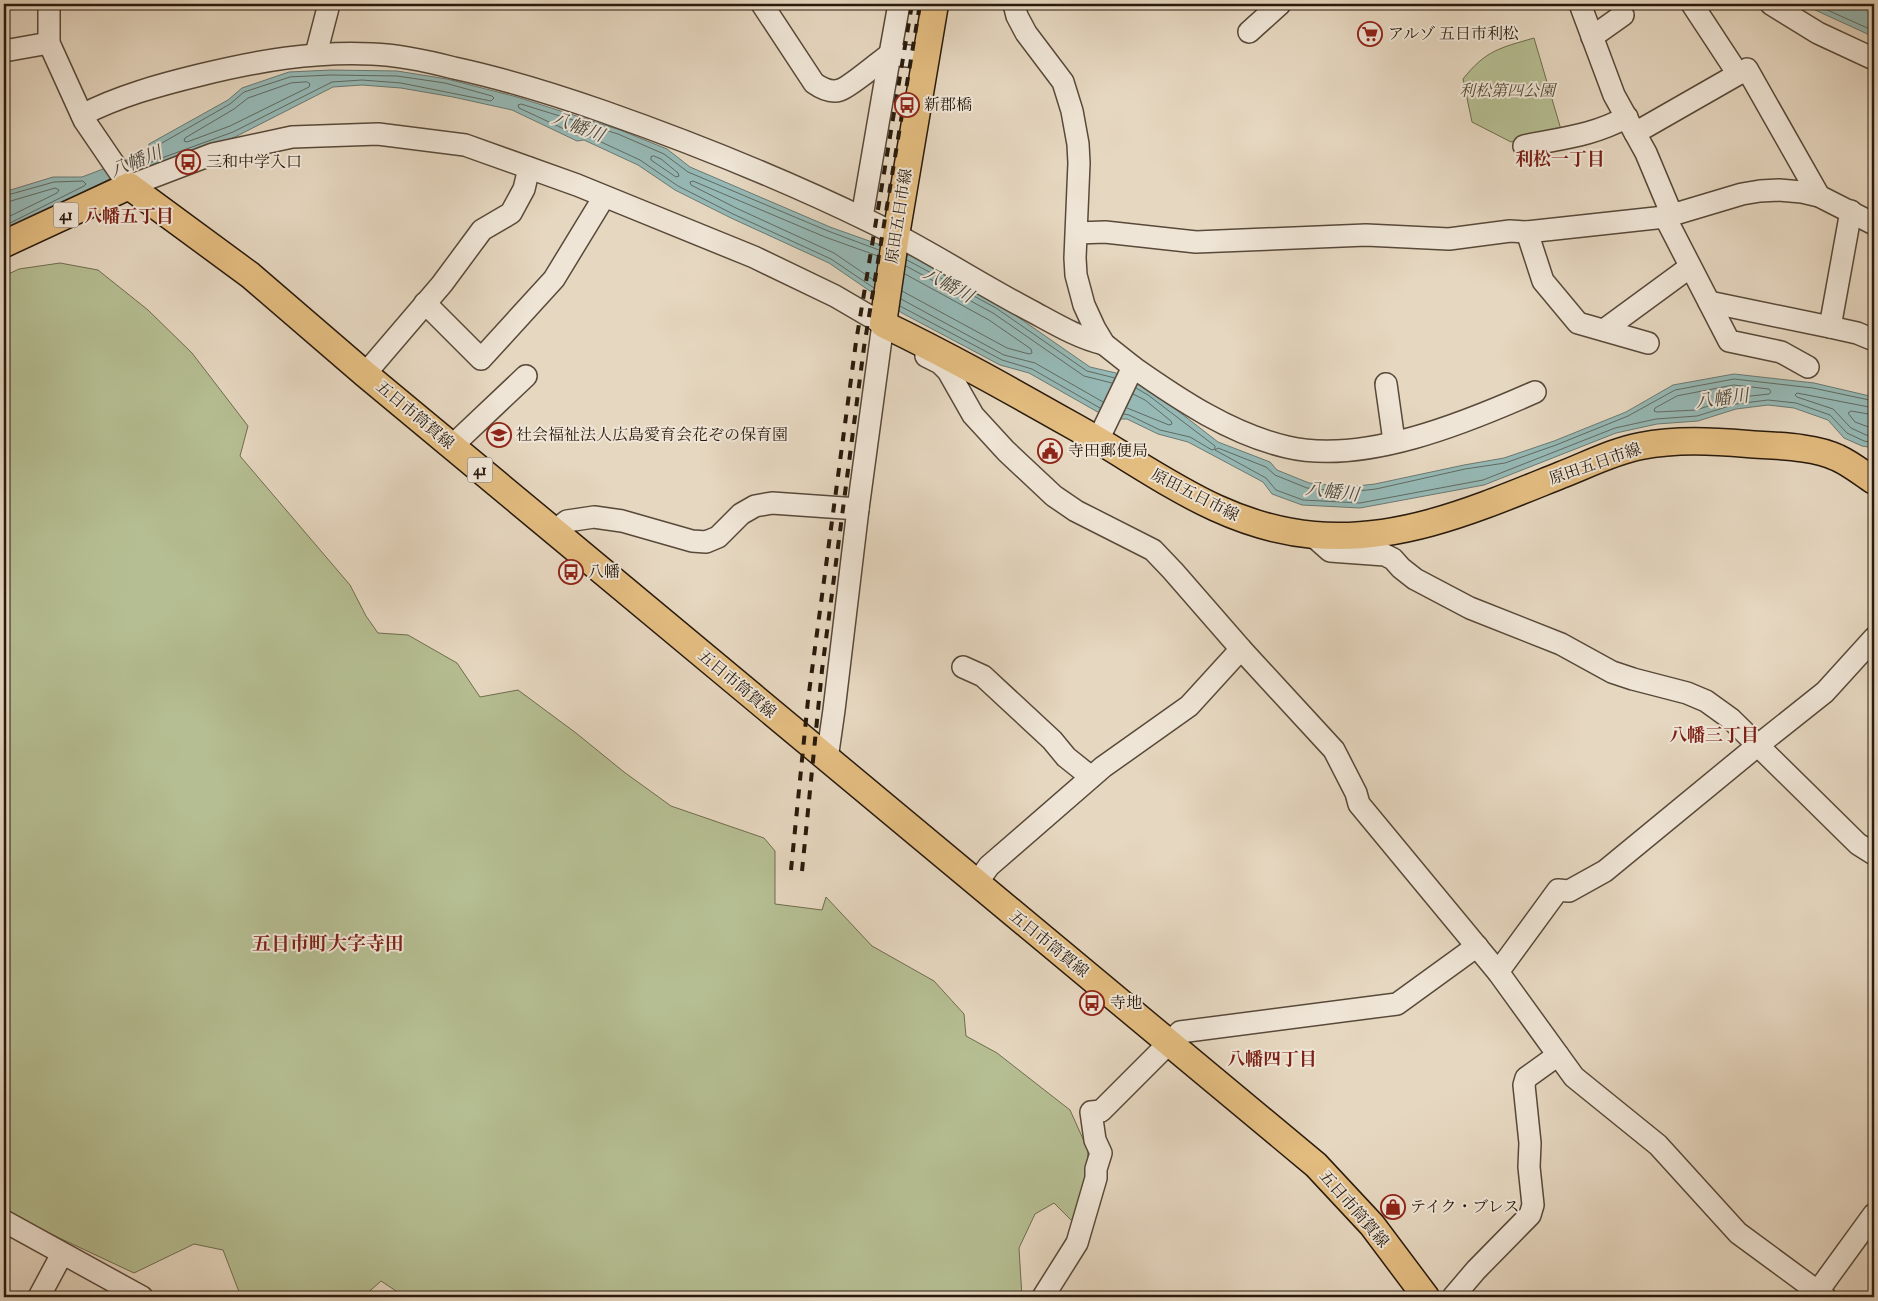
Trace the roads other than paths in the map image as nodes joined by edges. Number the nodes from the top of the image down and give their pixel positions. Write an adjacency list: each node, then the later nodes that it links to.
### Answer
1 (49, 4): 14 (street)
2 (329, 4): 16 (street)
3 (762, 4): 17 (street)
4 (899, 4): 17 (street)
5 (935, 4): 18 (main road, 原田五日市線)
6 (1014, 4): 33 (street)
7 (1280, 4): 12 (street)
8 (1580, 4): 13 (street)
9 (1692, 4): 20 (street)
10 (1771, 4): 19 (street)
11 (1623, 15): 13 (street)
12 (1249, 32)
13 (1592, 37): 22 (street)
14 (49, 43): 15 (street); 21 (street)
15 (4, 51)
16 (316, 54): 21 (street); 30 (street)
17 (890, 54): 18 (street); 30 (street)
18 (925, 58): 34 (main road, 原田五日市線)
19 (1874, 59)
20 (1738, 74): 22 (street); 26 (street)
21 (83, 117): 25 (street)
22 (1631, 125): 23 (street); 29 (street)
23 (1524, 146)
24 (528, 168): 25 (street); 27 (street); 38 (street)
25 (126, 181): 35 (main road, 41); 47 (main road, 五日市筒賀線 / 41)
26 (1820, 196): 28 (street); 29 (street)
27 (604, 197): 38 (street); 39 (street)
28 (1851, 211): 31 (street); 40 (street)
29 (1669, 216): 32 (street); 36 (street)
30 (862, 218): 34 (street)
31 (1874, 224)
32 (1527, 232): 33 (street); 41 (street)
33 (1077, 233): 44 (street)
34 (895, 238): 39 (main road, 原田五日市線); 44 (street)
35 (4, 244)
36 (1690, 268): 37 (street); 41 (street)
37 (1709, 302): 40 (street); 45 (street)
38 (425, 304): 47 (street)
39 (888, 323): 51 (main road, 原田五日市線); 55 (street); 59 (street)
40 (1830, 327): 42 (street)
41 (1604, 330): 43 (street)
42 (1874, 340)
43 (1648, 343)
44 (1104, 344): 46 (street)
45 (1808, 367)
46 (1132, 369): 51 (street); 52 (street)
47 (365, 374): 53 (main road, 五日市筒賀線 / 41)
48 (526, 376): 53 (street)
49 (1386, 384): 52 (street)
50 (1535, 392): 52 (street)
51 (1099, 437): 57 (main road, 原田五日市線)
52 (1394, 442)
53 (452, 446): 56 (main road, 五日市筒賀線 / 41)
54 (1874, 481): 57 (main road, 原田五日市線)
55 (858, 509): 56 (street); 62 (street)
56 (554, 531): 62 (main road, 五日市筒賀線 / 41)
57 (1312, 535): 61 (street)
58 (1874, 638): 61 (street)
59 (1241, 649): 63 (street); 66 (street)
60 (963, 667): 63 (street)
61 (1757, 746): 64 (street); 67 (street)
62 (827, 759): 65 (main road, 五日市筒賀線 / 41)
63 (1091, 777): 65 (street)
64 (1874, 854)
65 (976, 884): 68 (main road, 五日市筒賀線 / 41)
66 (1477, 946): 67 (street); 68 (street)
67 (1498, 972): 69 (street)
68 (1168, 1042): 77 (street); 78 (main road, 五日市筒賀線 / 41)
69 (1558, 1055): 74 (street); 79 (street)
70 (1874, 1214): 74 (street)
71 (4, 1221): 72 (street)
72 (62, 1254): 73 (street); 75 (street)
73 (116, 1291): 76 (street)
74 (1821, 1294)
75 (39, 1297)
76 (142, 1297)
77 (1043, 1297)
78 (1426, 1297)
79 (1453, 1297)

